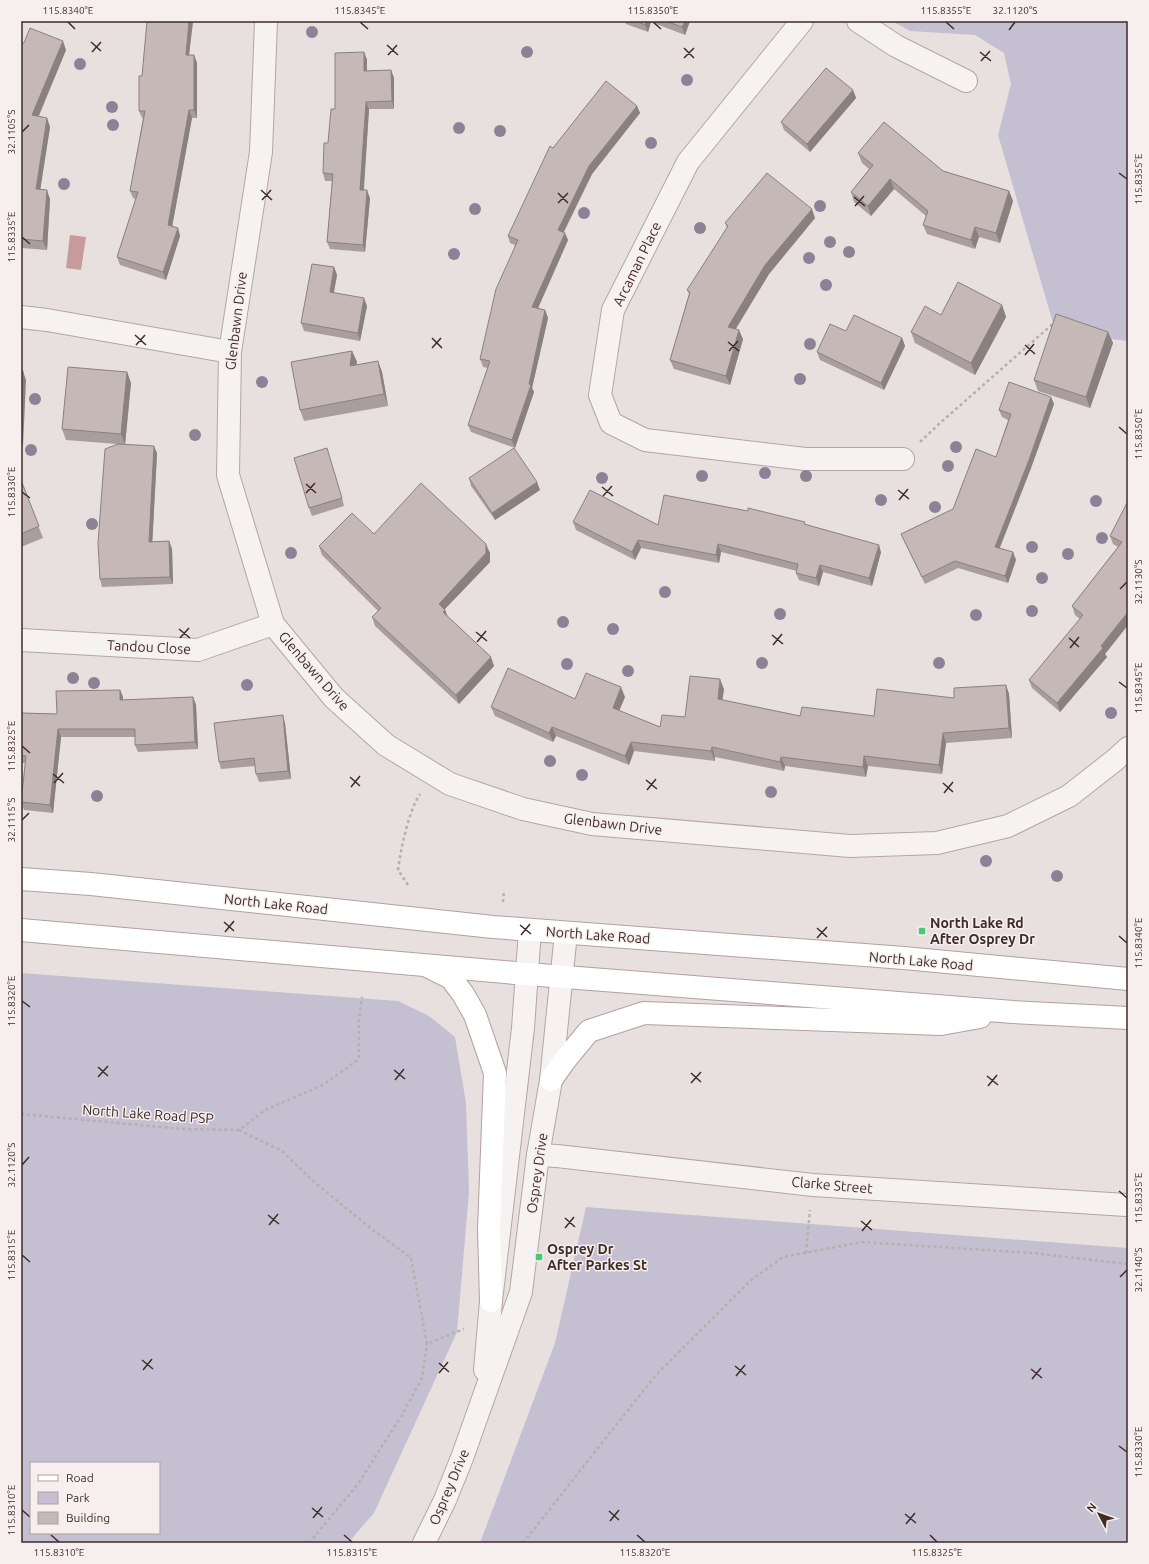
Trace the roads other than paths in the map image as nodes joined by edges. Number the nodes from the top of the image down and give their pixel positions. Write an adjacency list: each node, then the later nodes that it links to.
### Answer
1 (266, 21): 6 (street, Glenbawn Drive)
2 (802, 21): 7 (street, Arcaman Place)
3 (858, 21): 4 (street)
4 (966, 81)
5 (21, 317): 6 (street)
6 (230, 352): 8 (street, Glenbawn Drive)
7 (903, 459)
8 (273, 624): 9 (street, Tandou Close); 10 (street, Glenbawn Drive)
9 (21, 640)
10 (1128, 748)
11 (21, 879): 13 (main road, North Lake Road)
12 (21, 930): 15 (main road)
13 (530, 930): 14 (main road, North Lake Road); 16 (street, Osprey Drive)
14 (566, 933): 17 (street, Osprey Drive); 18 (main road, North Lake Road)
15 (426, 965): 16 (main road); 24 (main road)
16 (527, 974): 17 (main road); 24 (street, Osprey Drive)
17 (561, 976): 19 (main road); 21 (street, Osprey Drive)
18 (1128, 979)
19 (1012, 1012): 20 (main road); 21 (main road)
20 (1128, 1018)
21 (551, 1080): 22 (street, Osprey Drive)
22 (538, 1156): 23 (street, Clarke Street); 25 (street, Osprey Drive)
23 (1126, 1205)
24 (491, 1301): 25 (street, Osprey Drive)
25 (481, 1407): 26 (street, Osprey Drive)
26 (424, 1543)

